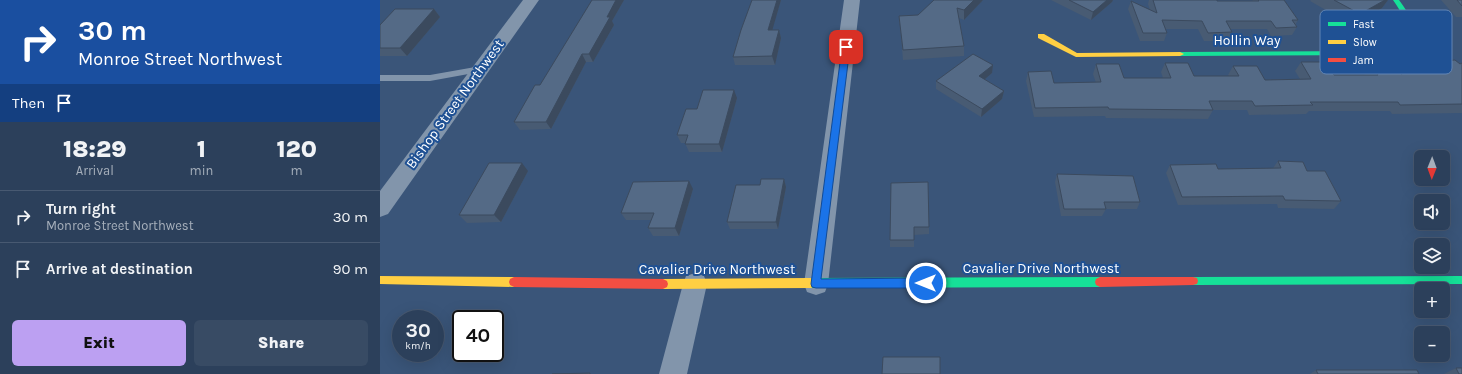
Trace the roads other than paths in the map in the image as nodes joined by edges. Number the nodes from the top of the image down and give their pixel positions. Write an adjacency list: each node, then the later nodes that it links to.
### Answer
1 (531, 0): 7 (street, Bishop Street Northwest)
2 (852, 0): 13 (street)
3 (1396, 0): 4 (street, Hollin Way)
4 (1405, 10)
5 (1041, 36): 6 (street, Hollin Way)
6 (1320, 53)
7 (481, 69): 8 (lane); 9 (street, Bishop Street Northwest)
8 (380, 78)
9 (380, 208)
10 (380, 280): 12 (street, Cavalier Drive Northwest)
11 (1462, 280): 13 (street, Cavalier Drive Northwest)
12 (695, 284): 13 (street, Cavalier Drive Northwest); 14 (street)
13 (816, 284)
14 (673, 374)

